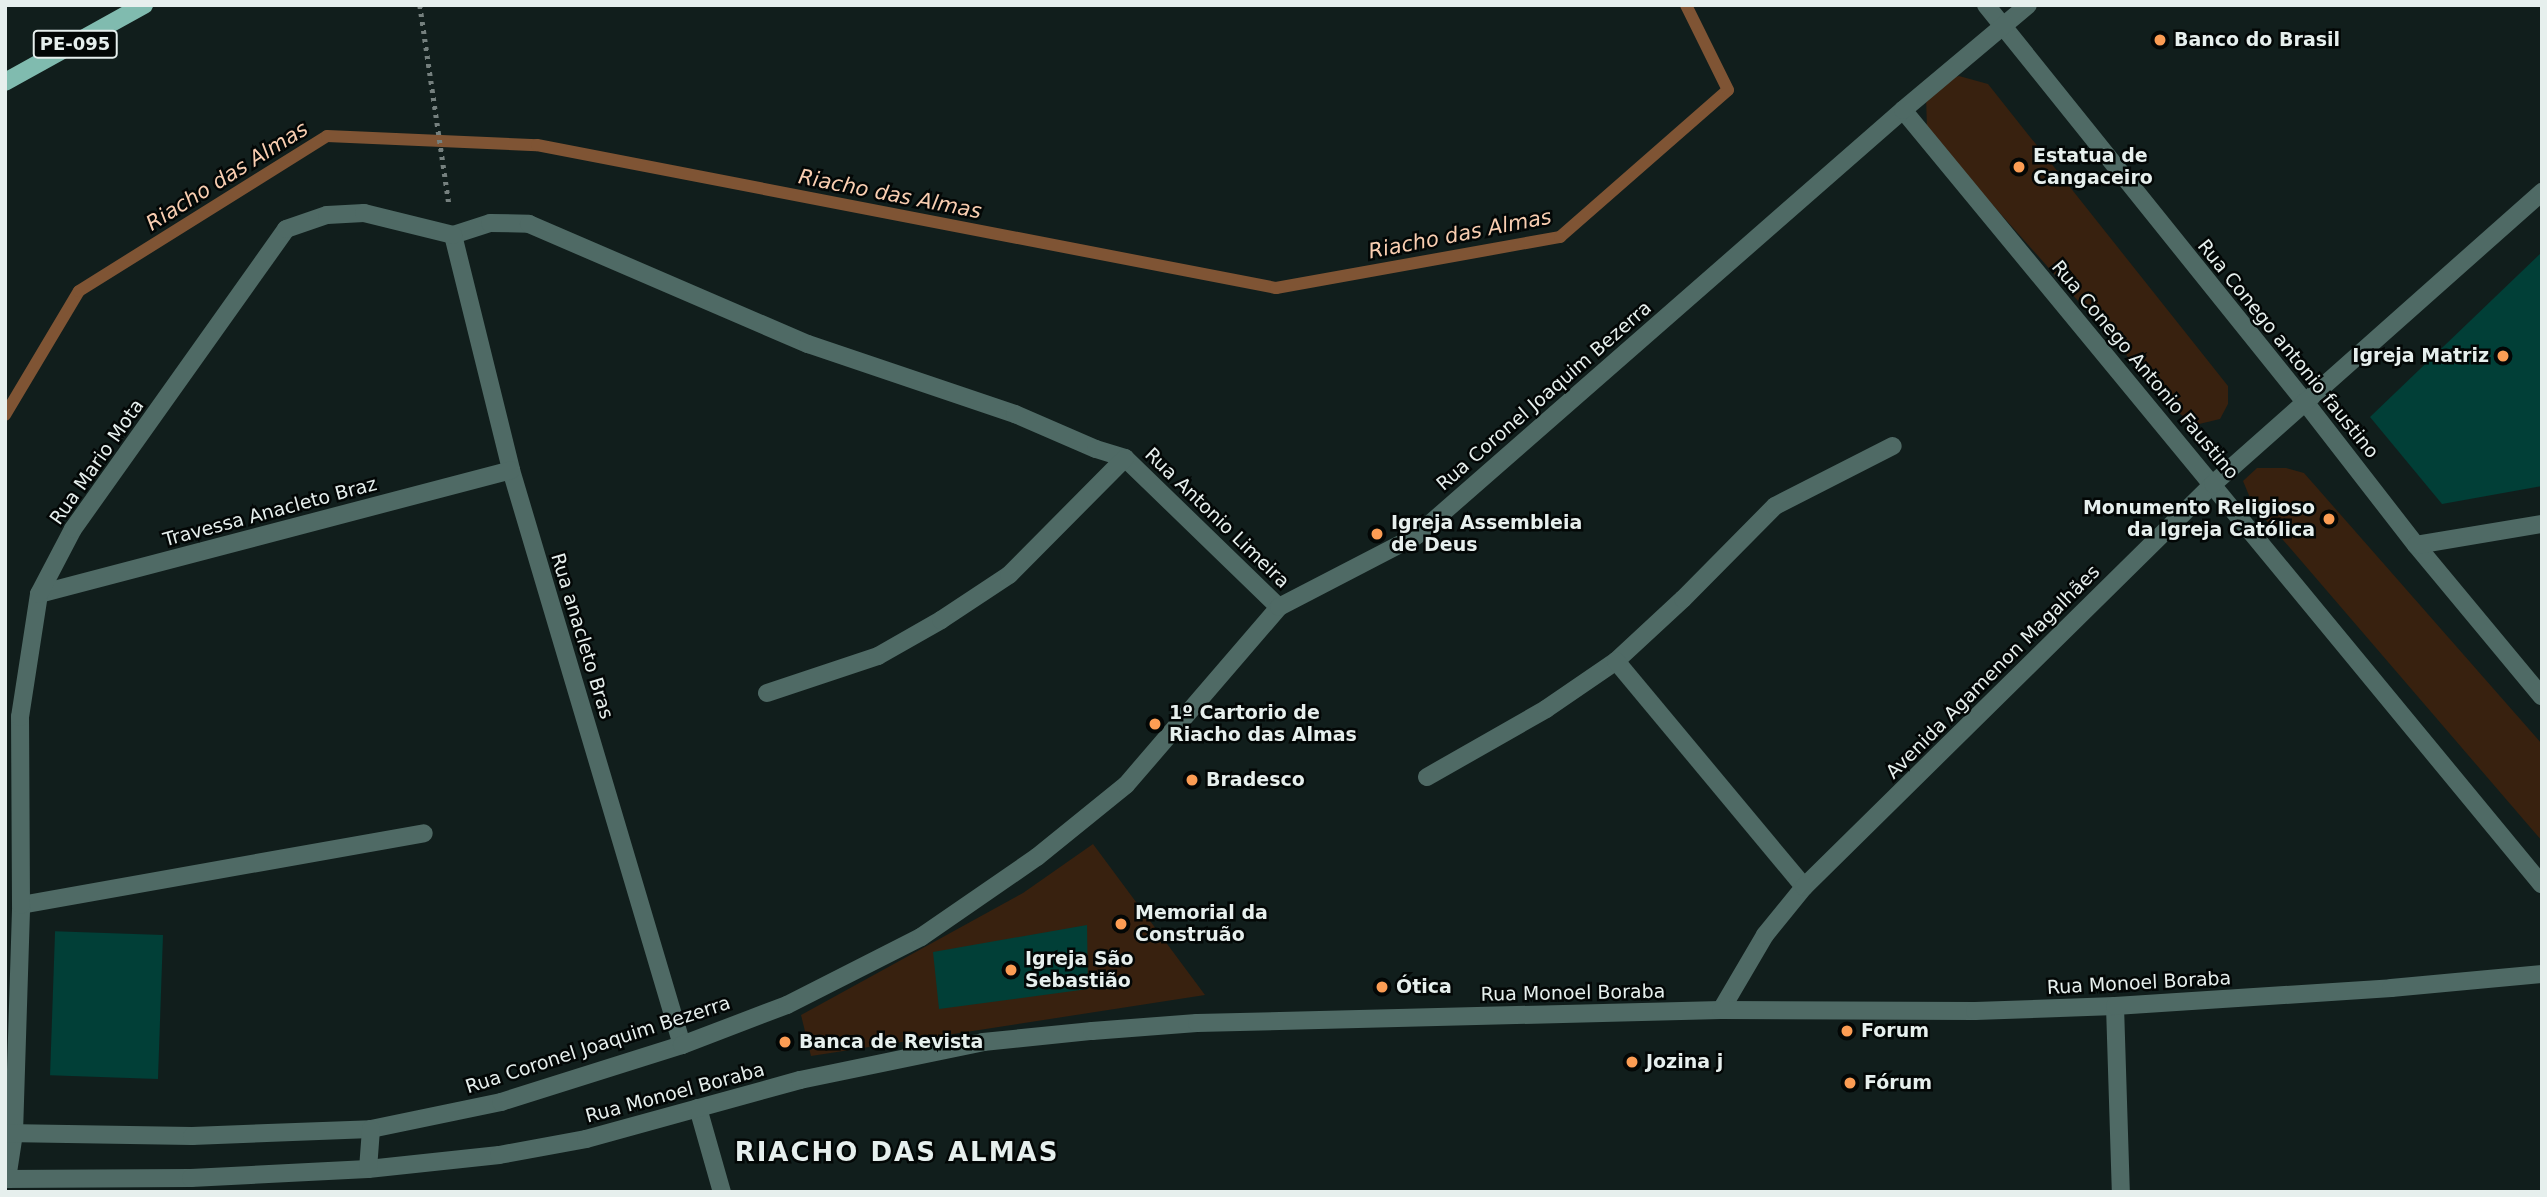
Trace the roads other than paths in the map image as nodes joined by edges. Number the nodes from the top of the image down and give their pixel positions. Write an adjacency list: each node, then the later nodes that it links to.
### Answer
1 (144, 5): 5 (main road, PE-095)
2 (1986, 5): 4 (street)
3 (2028, 5): 4 (street, Rua Coronel Joaquim Bezerra)
4 (2002, 28): 6 (street, Rua Coronel Joaquim Bezerra); 9 (street, Rua Conego antonio faustino)
5 (5, 82)
6 (1903, 110): 13 (street, Rua Conego Antonio Faustino); 17 (street, Rua Coronel Joaquim Bezerra)
7 (2542, 192): 9 (street, Avenida Agamenon Magalhães)
8 (453, 235): 11 (street); 12 (street, Rua anacleto Bras); 16 (street, Rua Mario Mota)
9 (2305, 402): 13 (street, Avenida Agamenon Magalhães); 15 (street, Rua Conego antonio faustino)
10 (1893, 446): 18 (street)
11 (1125, 458): 17 (street, Rua Antonio Limeira); 19 (street)
12 (511, 470): 16 (street, Travessa Anacleto Braz); 29 (street, Rua anacleto Bras)
13 (2213, 484): 23 (street, Rua Conego Antonio Faustino); 24 (street, Avenida Agamenon Magalhães)
14 (2542, 524): 15 (street)
15 (2416, 545): 20 (street, Rua Conego antonio faustino)
16 (39, 594): 25 (street, Rua Mario Mota)
17 (1279, 607): 29 (street, Rua Coronel Joaquim Bezerra)
18 (1616, 661): 21 (street); 24 (street)
19 (767, 693)
20 (2542, 697)
21 (1427, 777)
22 (424, 833): 25 (street)
23 (2542, 884)
24 (1804, 887): 28 (street, Avenida Agamenon Magalhães)
25 (21, 905): 32 (street, Rua Mario Mota)
26 (2542, 974): 27 (street, Rua Monoel Boraba)
27 (2115, 1006): 28 (street, Rua Monoel Boraba); 36 (street)
28 (1721, 1010): 30 (street, Rua Monoel Boraba)
29 (682, 1045): 31 (street, Rua Coronel Joaquim Bezerra)
30 (698, 1108): 33 (street, Rua Monoel Boraba); 35 (street)
31 (370, 1129): 32 (street, Rua Coronel Joaquim Bezerra); 33 (street)
32 (10, 1133): 34 (street, Rua Mario Mota)
33 (368, 1169): 34 (street)
34 (6, 1179)
35 (722, 1192)
36 (2121, 1192)

